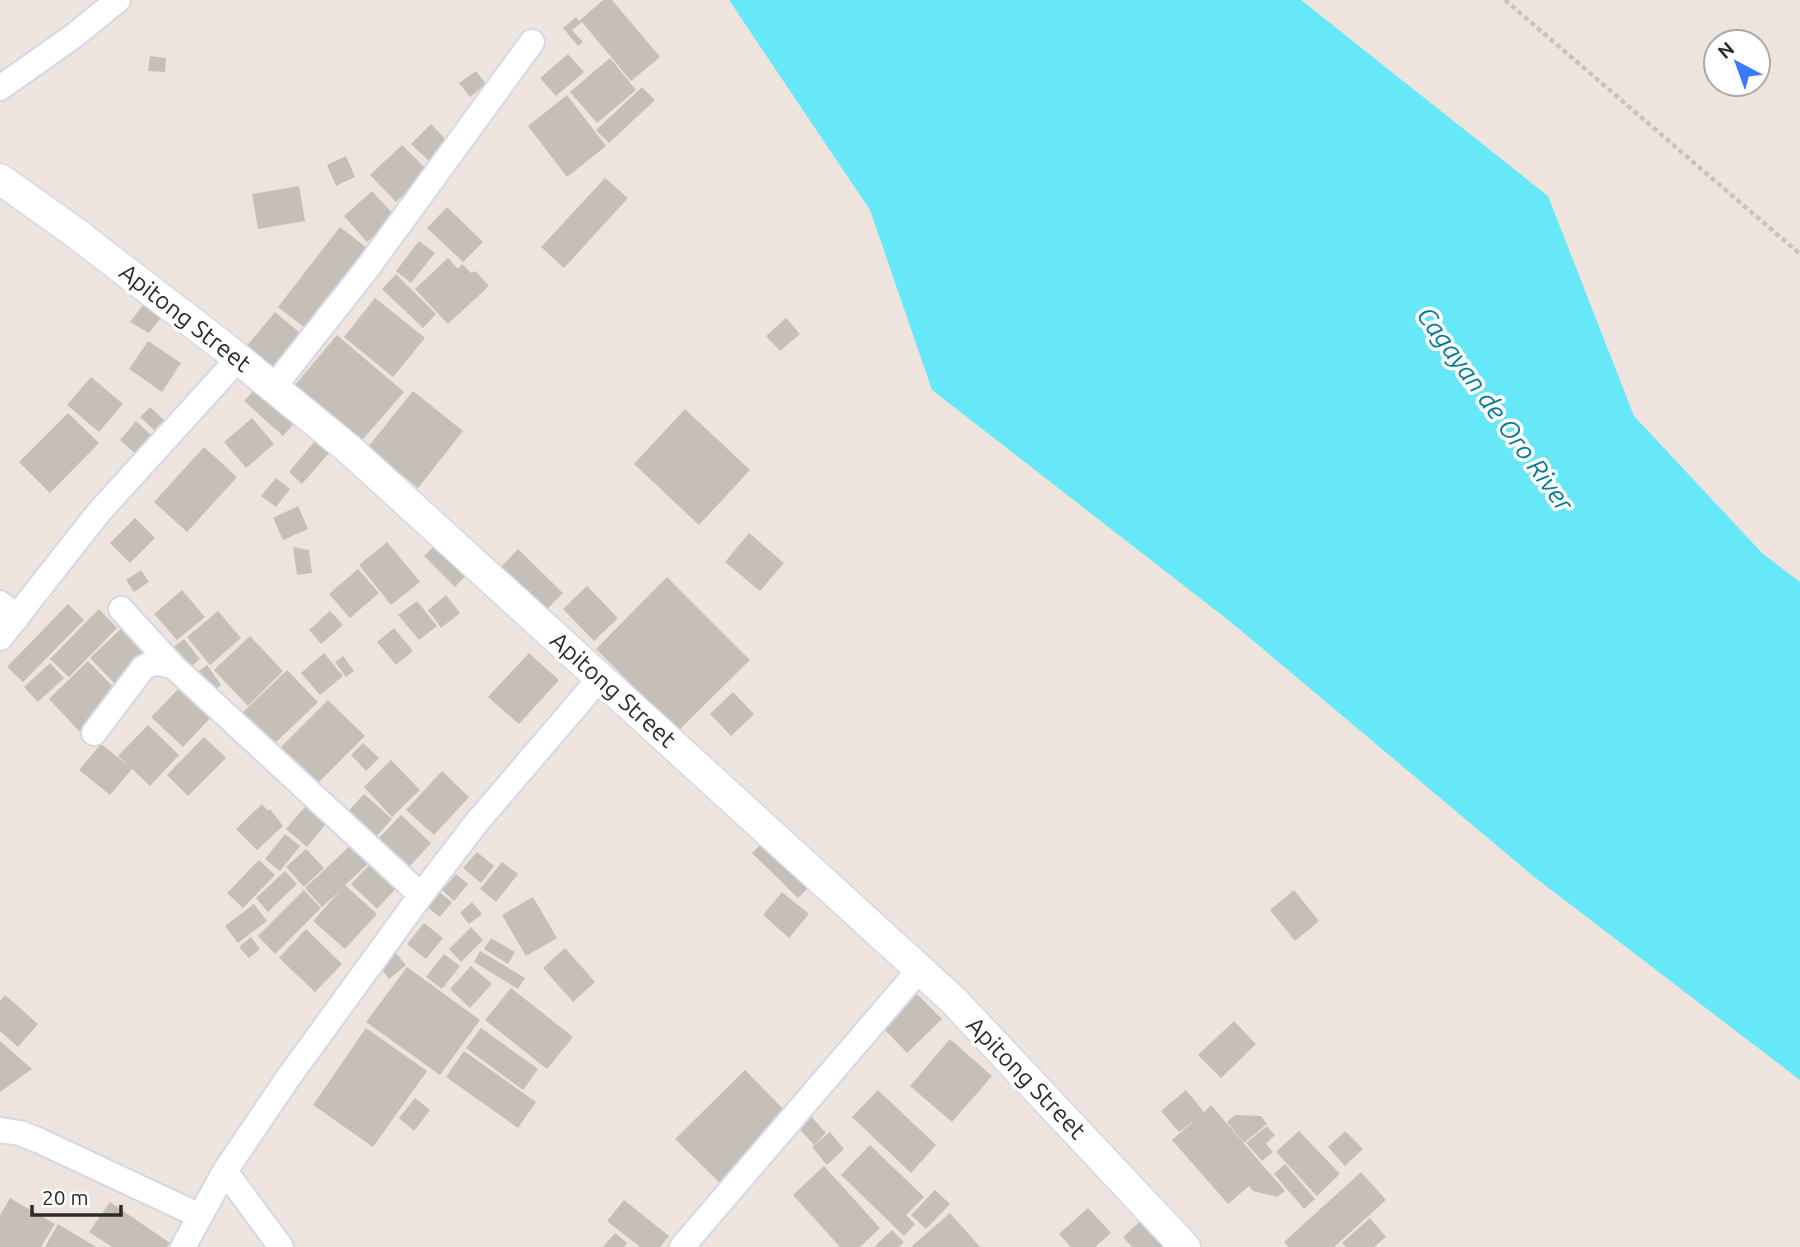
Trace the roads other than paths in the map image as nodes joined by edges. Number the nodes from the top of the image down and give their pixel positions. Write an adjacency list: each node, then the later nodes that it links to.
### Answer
1 (118, 0): 3 (street)
2 (532, 42): 6 (street)
3 (0, 88)
4 (0, 179): 5 (street, Apitong Street)
5 (238, 359): 6 (street, Apitong Street); 8 (street)
6 (273, 387): 11 (street, Apitong Street)
7 (121, 609): 10 (street)
8 (8, 611): 9 (street)
9 (0, 638)
10 (174, 667): 12 (street); 13 (street)
11 (600, 678): 13 (street); 14 (street, Apitong Street)
12 (94, 733)
13 (421, 895): 16 (street)
14 (919, 971): 20 (street); 21 (street, Apitong Street)
15 (0, 1130): 17 (street)
16 (225, 1171): 17 (street); 19 (street)
17 (200, 1216): 18 (street)
18 (183, 1247)
19 (281, 1247)
20 (682, 1247)
21 (1185, 1247)

